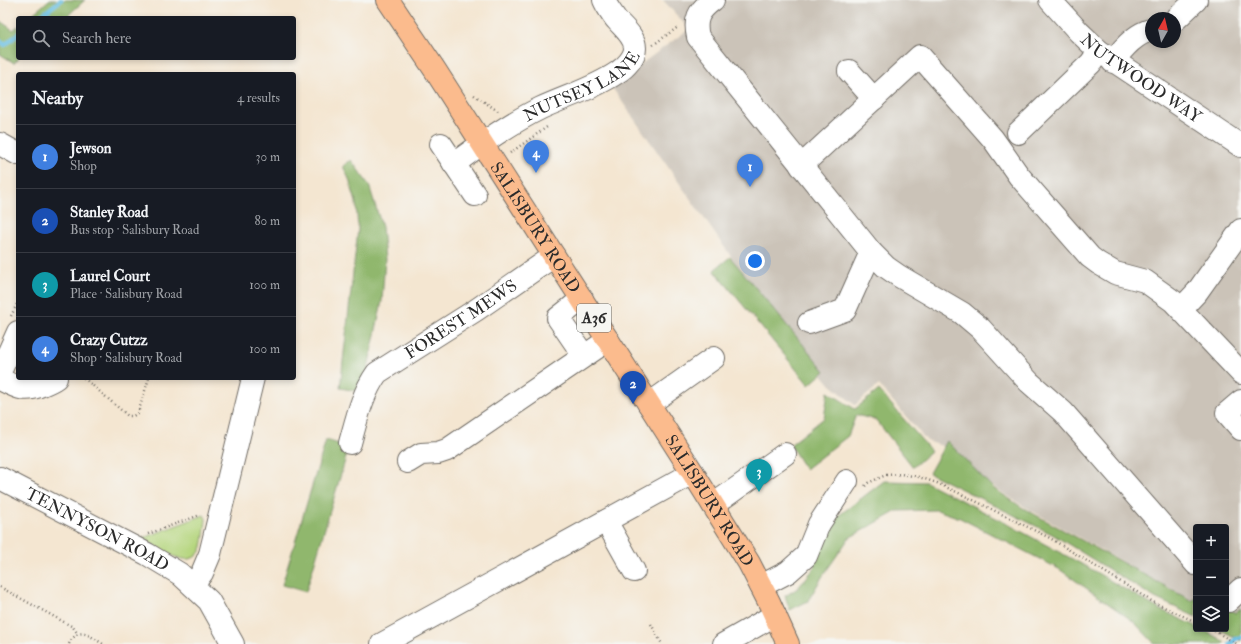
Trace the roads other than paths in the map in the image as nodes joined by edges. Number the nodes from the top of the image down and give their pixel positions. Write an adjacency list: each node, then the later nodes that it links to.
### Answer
1 (388, 0): 13 (main road, SALISBURY ROAD / A36)
2 (604, 0): 13 (street, NUTSEY LANE)
3 (713, 0): 19 (street)
4 (1050, 0): 6 (street, NUTWOOD WAY)
5 (1196, 0): 7 (street)
6 (1070, 10): 9 (street, NUTWOOD WAY)
7 (1181, 14)
8 (1145, 32): 9 (street)
9 (1106, 56): 12 (street); 16 (street, NUTWOOD WAY)
10 (849, 71): 11 (street)
11 (874, 99): 19 (street); 25 (street)
12 (1018, 133)
13 (481, 143): 18 (street, NUTSEY LANE); 23 (main road, SALISBURY ROAD / A36)
14 (0, 144): 17 (street)
15 (441, 144): 18 (street)
16 (1241, 146)
17 (16, 153)
18 (454, 164): 20 (street)
19 (801, 166): 22 (street)
20 (475, 195)
21 (1241, 230): 25 (street)
22 (871, 252): 26 (street); 47 (street)
23 (554, 256): 24 (main road, SALISBURY ROAD / A36); 39 (street, FOREST MEWS)
24 (582, 299): 28 (main road, SALISBURY ROAD / A36); 29 (street)
25 (1181, 309): 32 (street)
26 (809, 323)
27 (16, 336): 31 (street)
28 (608, 340): 29 (street); 37 (main road, SALISBURY ROAD / A36)
29 (584, 356): 41 (street)
30 (714, 358): 37 (street)
31 (0, 372)
32 (1241, 373)
33 (0, 379): 34 (street)
34 (52, 380)
35 (253, 380): 49 (street)
36 (1241, 401): 38 (street)
37 (649, 404): 42 (main road, SALISBURY ROAD / A36)
38 (1241, 429)
39 (350, 443)
40 (785, 454): 45 (street)
41 (408, 462)
42 (693, 473): 45 (main road, SALISBURY ROAD / A36); 46 (street)
43 (0, 478): 49 (street, TENNYSON ROAD)
44 (855, 484): 50 (street)
45 (713, 506): 50 (main road, SALISBURY ROAD / A36)
46 (606, 521): 48 (street); 55 (street)
47 (1193, 561)
48 (634, 571)
49 (193, 585): 54 (street, TENNYSON ROAD)
50 (761, 586): 53 (main road, SALISBURY ROAD / A36)
51 (1241, 590): 52 (street)
52 (1229, 600)
53 (775, 615): 56 (street); 57 (main road, SALISBURY ROAD / A36)
54 (233, 644)
55 (382, 644)
56 (724, 644)
57 (788, 644)

